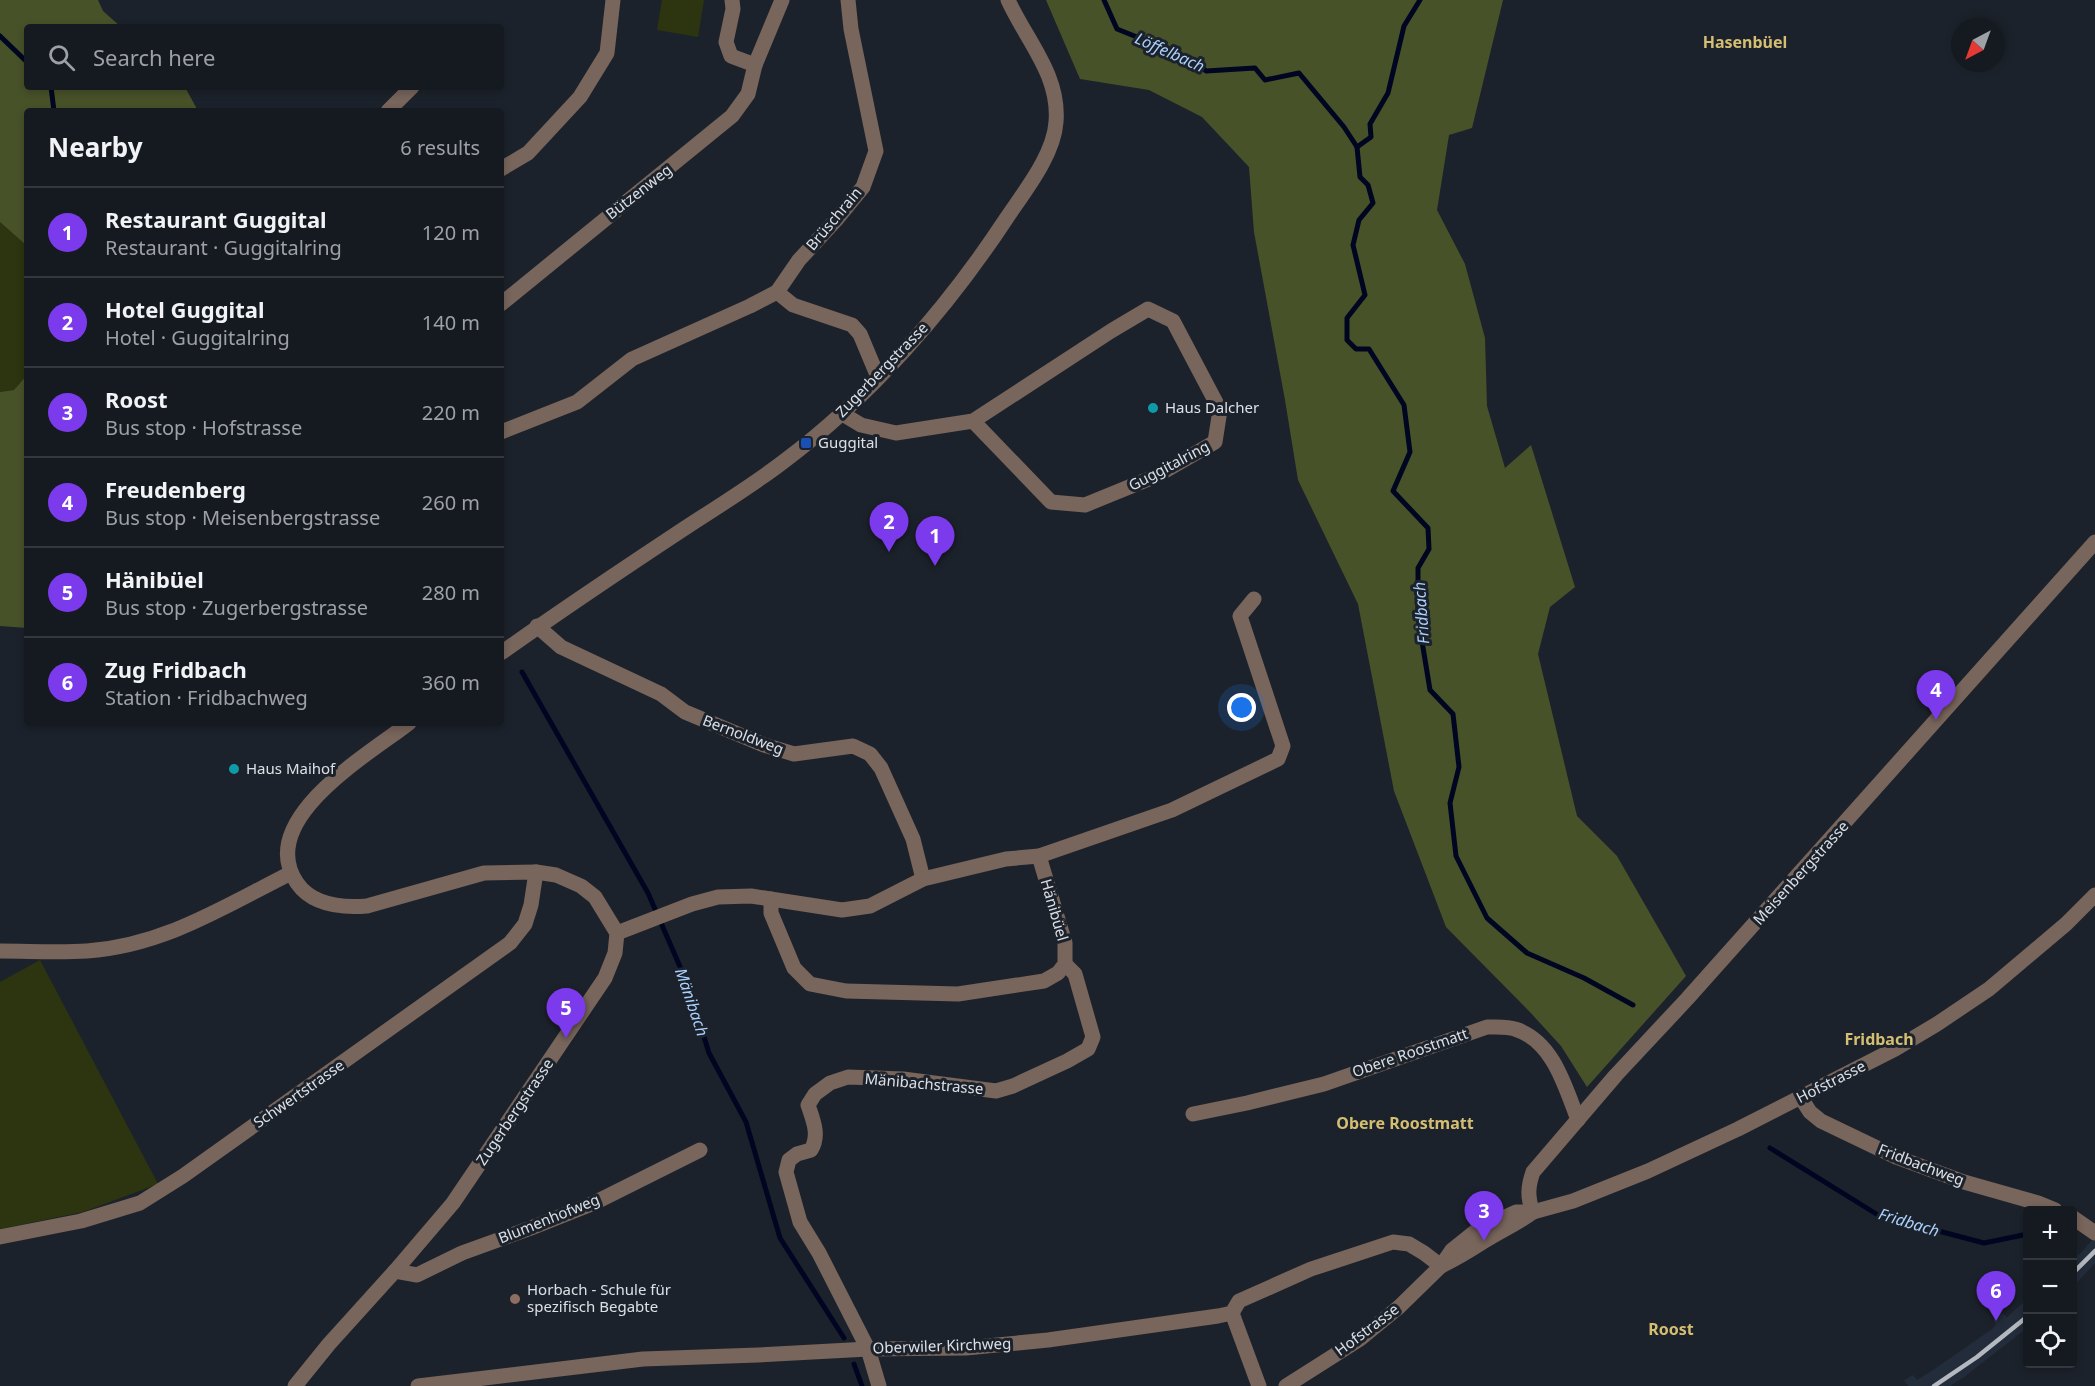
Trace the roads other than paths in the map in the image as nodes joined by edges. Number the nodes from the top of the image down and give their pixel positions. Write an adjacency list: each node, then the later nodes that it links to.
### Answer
1 (613, 0): 9 (street)
2 (732, 0): 6 (street)
3 (782, 0): 6 (street)
4 (848, 0): 10 (street, Brüschrain)
5 (1008, 0): 12 (street, Zugerbergstrasse)
6 (754, 65): 11 (street, Bützenweg)
7 (409, 90): 8 (street)
8 (391, 108)
9 (504, 167)
10 (777, 292): 12 (street); 15 (street)
11 (504, 302)
12 (878, 377): 13 (street, Zugerbergstrasse)
13 (841, 413): 14 (street, Guggitalring); 18 (street, Zugerbergstrasse)
14 (973, 421): 14 (street, Guggitalring)
15 (504, 431)
16 (2095, 542): 32 (street, Meisenbergstrasse)
17 (1254, 599): 21 (street)
18 (537, 626): 19 (street, Zugerbergstrasse); 24 (street, Bernoldweg)
19 (507, 649)
20 (405, 726): 23 (street)
21 (1039, 856): 24 (street); 29 (street, Hänibüel)
22 (536, 872): 23 (street); 27 (street); 38 (street, Schwertstrasse)
23 (291, 873): 28 (street)
24 (923, 879): 26 (street)
25 (2095, 895): 30 (street, Hofstrasse)
26 (771, 899): 27 (street); 29 (street)
27 (617, 933): 40 (street, Zugerbergstrasse)
28 (0, 951)
29 (1065, 964): 42 (street, Mänibachstrasse)
30 (1801, 1098): 34 (street, Fridbachweg); 35 (street, Hofstrasse)
31 (1193, 1114): 32 (street, Obere Roostmatt)
32 (1578, 1120): 35 (street, Meisenbergstrasse)
33 (700, 1150): 40 (street, Blumenhofweg)
34 (2045, 1206)
35 (1533, 1212): 39 (street, Hofstrasse)
36 (2077, 1220): 37 (street)
37 (2095, 1233)
38 (0, 1237)
39 (1441, 1266): 41 (street, Oberwiler Kirchweg); 47 (street, Hofstrasse)
40 (395, 1271): 43 (street, Zugerbergstrasse)
41 (1232, 1313): 42 (street, Oberwiler Kirchweg); 46 (street)
42 (868, 1349): 44 (street, Oberwiler Kirchweg); 45 (street, Mänibachstrasse)
43 (298, 1385)
44 (418, 1386)
45 (879, 1386)
46 (1259, 1386)
47 (1286, 1386)

